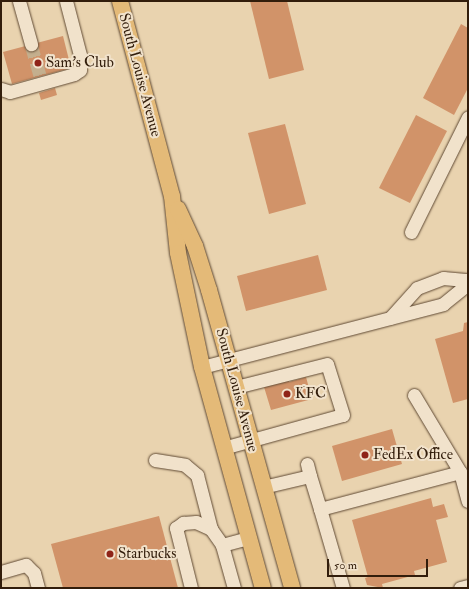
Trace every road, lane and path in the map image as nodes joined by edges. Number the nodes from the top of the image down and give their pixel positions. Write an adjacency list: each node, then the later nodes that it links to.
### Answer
1 (19, 1): 4 (street)
2 (66, 1): 5 (street)
3 (120, 1): 7 (main road, South Louise Avenue)
4 (31, 44)
5 (1, 89)
6 (468, 117): 8 (street)
7 (172, 196): 12 (main road, South Louise Avenue); 13 (main road, South Louise Avenue)
8 (411, 232)
9 (468, 280): 11 (street)
10 (468, 284): 11 (street)
11 (390, 318): 12 (street)
12 (228, 360): 13 (street); 14 (main road, South Louise Avenue)
13 (202, 367): 17 (main road, South Louise Avenue)
14 (236, 387): 16 (main road, South Louise Avenue); 16 (street)
15 (414, 395): 19 (street)
16 (250, 441): 17 (street); 20 (main road, South Louise Avenue)
17 (223, 448): 24 (main road, South Louise Avenue)
18 (156, 460): 23 (street)
19 (460, 472): 21 (street); 22 (street)
20 (263, 487): 22 (street); 32 (main road, South Louise Avenue)
21 (468, 501)
22 (320, 509): 33 (street)
23 (211, 529): 25 (street); 29 (street)
24 (249, 538): 25 (street); 31 (main road, South Louise Avenue)
25 (222, 545): 30 (street)
26 (1, 572): 28 (street)
27 (468, 586): 34 (street)
28 (38, 588)
29 (191, 588)
30 (234, 588)
31 (263, 588)
32 (292, 588)
33 (343, 588)
34 (460, 588)

